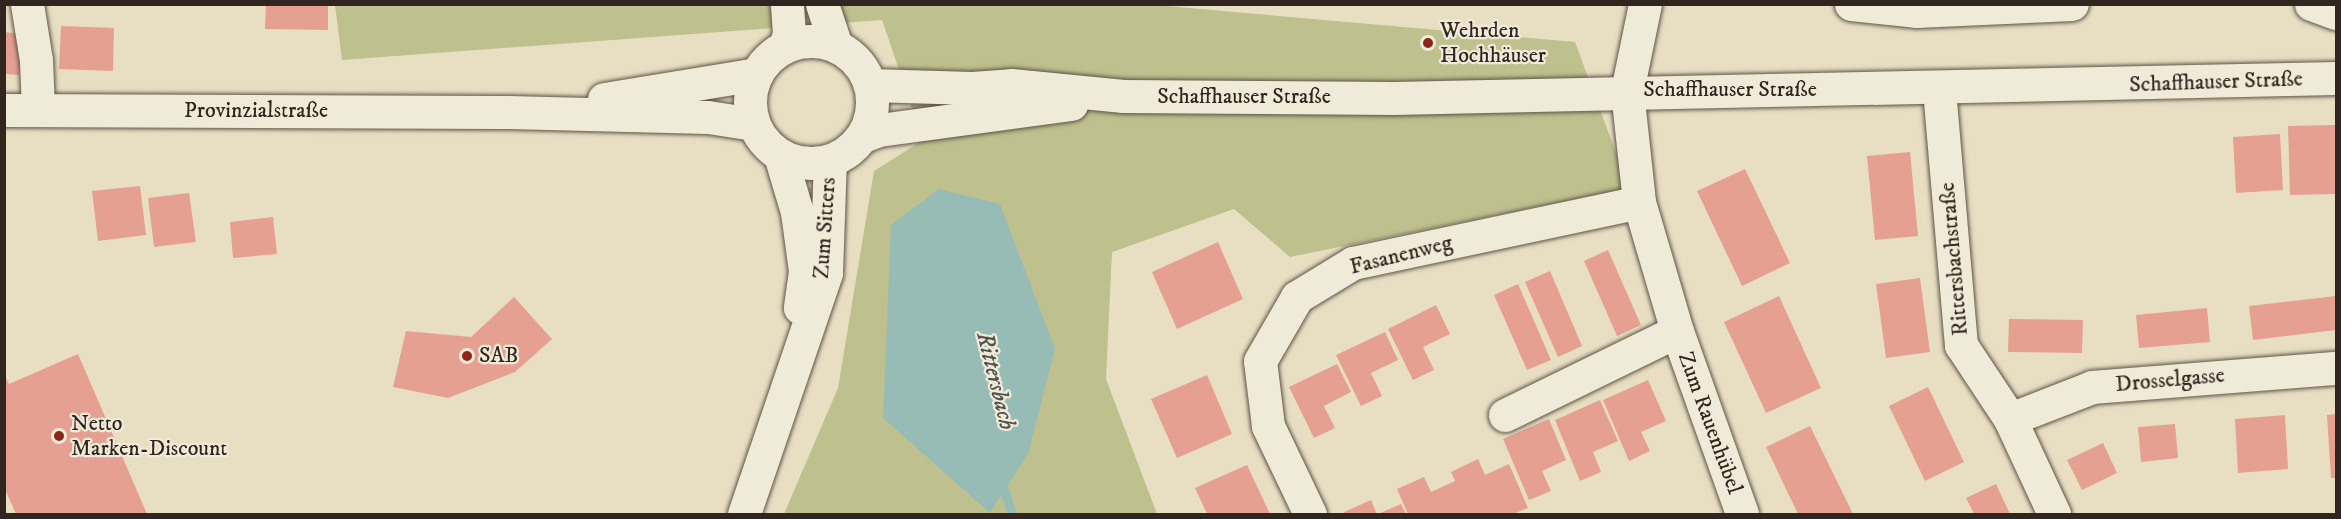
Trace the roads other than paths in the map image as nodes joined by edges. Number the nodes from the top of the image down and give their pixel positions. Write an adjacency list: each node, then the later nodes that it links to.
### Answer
1 (27, 4): 19 (street)
2 (787, 4): 10 (street)
3 (822, 4): 11 (street)
4 (1645, 4): 16 (street, Zum Rauenhübel)
5 (1851, 4): 8 (street)
6 (2072, 4): 8 (street)
7 (2311, 4): 9 (street)
8 (1918, 8)
9 (2337, 13)
10 (785, 46): 11 (street); 12 (street)
11 (836, 46): 14 (street)
12 (756, 74): 20 (street, Provinzialstraße); 21 (street)
13 (2337, 78): 15 (street, Schaffhauser Straße)
14 (870, 85): 17 (street, Schaffhauser Straße); 22 (street)
15 (1939, 89): 16 (street, Schaffhauser Straße); 30 (street, Rittersbachstraße)
16 (1627, 91): 17 (street, Schaffhauser Straße); 25 (street, Zum Rauenhübel)
17 (1123, 96): 22 (street, Schaffhauser Straße)
18 (4, 110): 19 (street, Provinzialstraße)
19 (38, 110): 20 (street, Provinzialstraße)
20 (508, 112): 21 (street, Provinzialstraße)
21 (753, 124): 23 (street)
22 (862, 136): 24 (street)
23 (780, 155): 24 (street); 27 (street, Zum Sitters)
24 (830, 161): 27 (street, Zum Sitters)
25 (1639, 202): 26 (street, Zum Rauenhübel); 32 (street, Fasanenweg)
26 (1677, 331): 29 (street, Zum Rauenhübel); 33 (street, Zum Rauenhübel)
27 (794, 363): 31 (street, Zum Sitters)
28 (2337, 368): 30 (street, Drosselgasse)
29 (1505, 415)
30 (2010, 419): 34 (street, Rittersbachstraße)
31 (744, 514)
32 (1310, 514)
33 (1743, 514)
34 (2054, 514)

